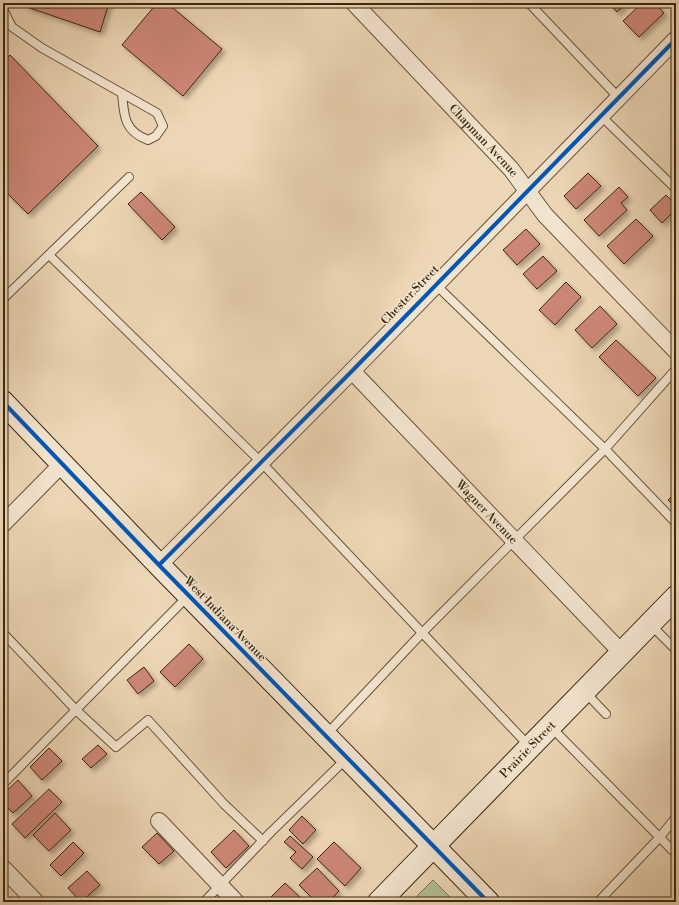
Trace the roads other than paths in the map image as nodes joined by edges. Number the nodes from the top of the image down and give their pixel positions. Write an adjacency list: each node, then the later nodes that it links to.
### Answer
1 (354, 3): 10 (street, Chapman Avenue)
2 (528, 3): 6 (lane)
3 (3, 9): 5 (lane)
4 (676, 39): 6 (street, Chester Street)
5 (122, 93): 5 (lane)
6 (618, 97): 7 (street, Chester Street)
7 (600, 115): 9 (lane); 10 (street, Chester Street)
8 (129, 177): 11 (lane)
9 (676, 189)
10 (527, 191): 12 (street, Chester Street); 14 (street, Chapman Avenue)
11 (49, 255): 13 (lane); 19 (lane)
12 (435, 284): 16 (street, Chester Street); 18 (lane)
13 (3, 299)
14 (676, 351)
15 (676, 369): 18 (lane)
16 (352, 371): 19 (street, Chester Street); 23 (street, Wagner Avenue)
17 (3, 402): 20 (street, West Indiana Avenue)
18 (605, 448): 21 (lane); 23 (lane)
19 (261, 462): 24 (street, Chester Street); 29 (lane)
20 (62, 464): 22 (street); 24 (street, West Indiana Avenue)
21 (676, 523)
22 (3, 524)
23 (513, 541): 29 (lane); 31 (street, Wagner Avenue)
24 (159, 565): 25 (street, West Indiana Avenue)
25 (188, 595): 33 (lane); 36 (street, West Indiana Avenue)
26 (676, 597): 27 (street, Prairie Street)
27 (650, 624): 30 (lane); 31 (street, Prairie Street)
28 (3, 633): 33 (lane)
29 (422, 633): 36 (lane); 37 (lane)
30 (676, 650)
31 (622, 653): 32 (street, Prairie Street)
32 (585, 692): 34 (lane); 35 (street, Prairie Street)
33 (76, 710): 39 (lane); 43 (lane)
34 (606, 714)
35 (551, 727): 37 (street, Prairie Street); 42 (lane)
36 (325, 736): 38 (street, West Indiana Avenue)
37 (531, 747): 44 (street, Prairie Street)
38 (347, 758): 43 (lane); 44 (street, West Indiana Avenue)
39 (3, 784)
40 (676, 817): 42 (lane)
41 (159, 821): 47 (street)
42 (660, 837): 45 (lane); 53 (lane)
43 (263, 841): 47 (lane)
44 (434, 848): 51 (street, Prairie Street); 52 (street, West Indiana Avenue)
45 (676, 854)
46 (3, 868): 48 (street)
47 (221, 886): 49 (lane); 50 (street)
48 (36, 902)
49 (204, 902)
50 (236, 902)
51 (379, 902)
52 (488, 902)
53 (598, 902)

